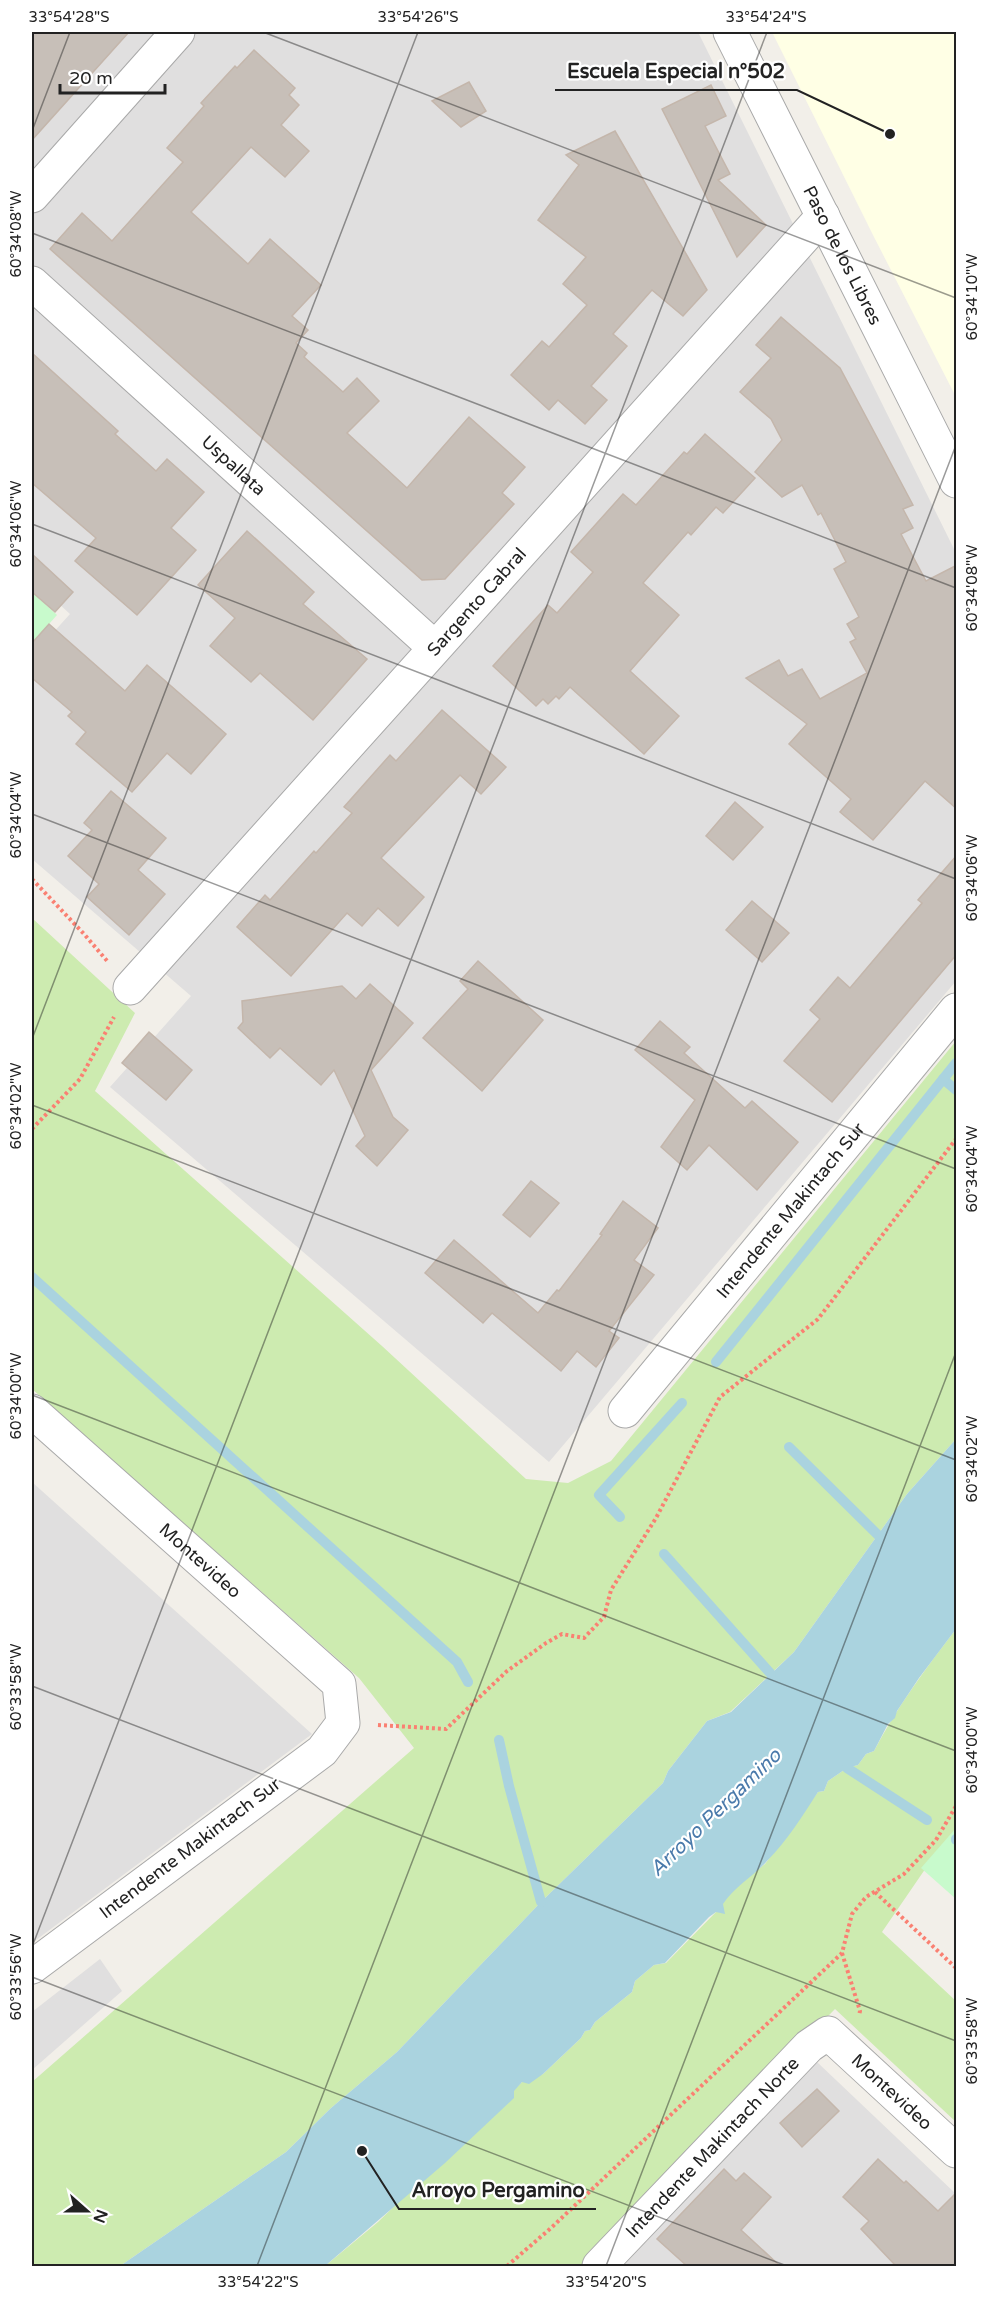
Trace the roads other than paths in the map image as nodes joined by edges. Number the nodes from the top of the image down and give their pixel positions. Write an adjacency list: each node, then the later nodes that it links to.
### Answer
1 (178, 32): 3 (street)
2 (730, 32): 4 (street, Paso de los Libres)
3 (32, 196)
4 (823, 216): 6 (street, Paso de los Libres); 7 (street, Sargento Cabral)
5 (32, 283): 7 (street, Uspallata)
6 (957, 480)
7 (434, 647): 8 (street, Sargento Cabral)
8 (130, 988)
9 (957, 1010): 11 (street, Intendente Makintach Sur)
10 (32, 1411): 12 (street, Montevideo)
11 (625, 1411)
12 (343, 1724): 13 (street, Intendente Makintach Sur)
13 (32, 1967)
14 (828, 2033): 15 (street, Montevideo); 16 (street, Intendente Makintach Norte)
15 (957, 2151)
16 (599, 2266)

